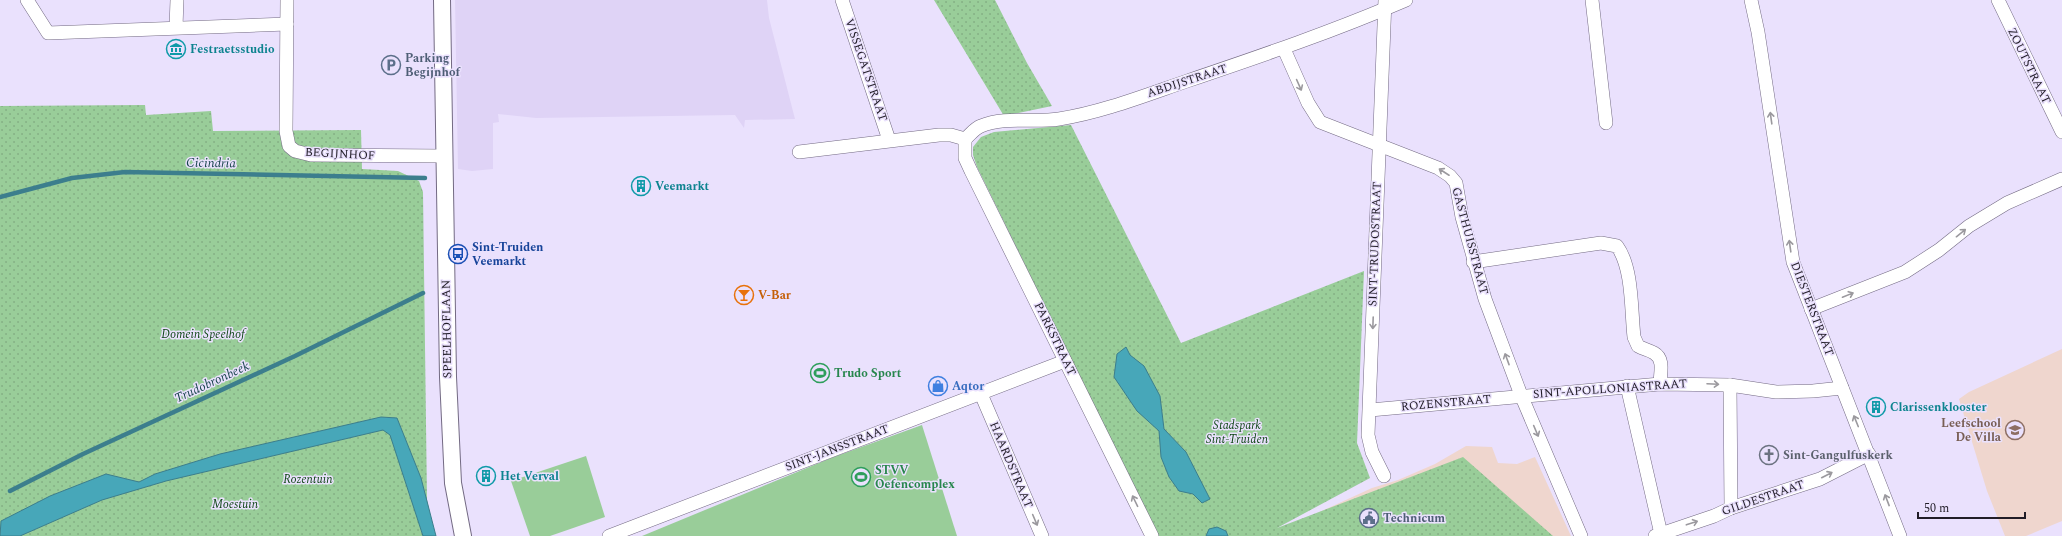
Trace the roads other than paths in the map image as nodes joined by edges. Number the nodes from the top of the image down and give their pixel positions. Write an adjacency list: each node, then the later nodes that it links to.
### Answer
1 (27, 0): 12 (street)
2 (177, 0): 12 (street)
3 (287, 0): 11 (street, BEGIJNHOF)
4 (442, 0): 20 (street, SPEELHOFLAAN)
5 (842, 0): 17 (street, VISSEGATSTRAAT)
6 (1406, 0): 10 (street, ABDIJSTRAAT)
7 (1592, 0): 14 (street)
8 (1751, 0): 23 (street, DIESTERSTRAAT, one-way to 8)
9 (1998, 0): 15 (street, ZOUTSTRAAT)
10 (1385, 4): 13 (street, ABDIJSTRAAT); 18 (street, SINT-TRUDOSTRAAT)
11 (288, 24): 12 (street); 20 (street, BEGIJNHOF)
12 (176, 27)
13 (1284, 49): 16 (street, ABDIJSTRAAT); 18 (street, GASTHUISSTRAAT, one-way to 18)
14 (1606, 123)
15 (2062, 132)
16 (965, 139): 17 (street); 24 (street, PARKSTRAAT)
17 (889, 140): 19 (street)
18 (1378, 144): 22 (street, GASTHUISSTRAAT, one-way to 18); 31 (street, SINT-TRUDOSTRAAT, one-way to 31)
19 (799, 152)
20 (444, 156): 36 (street, SPEELHOFLAAN)
21 (2062, 179): 23 (street, one-way to 21)
22 (1473, 262): 25 (street); 30 (street, GASTHUISSTRAAT, one-way to 22)
23 (1811, 309): 28 (street, DIESTERSTRAAT)
24 (1065, 361): 29 (street, SINT-JANSSTRAAT); 39 (street, PARKSTRAAT, one-way to 24)
25 (1660, 384): 26 (street, SINT-APOLLONIASTRAAT, one-way to 26); 27 (street, SINT-APOLLONIASTRAAT)
26 (1730, 385): 28 (street, SINT-APOLLONIASTRAAT); 34 (street)
27 (1627, 386): 30 (street, SINT-APOLLONIASTRAAT); 35 (street)
28 (1842, 388): 32 (street, DIESTERSTRAAT, one-way to 28)
29 (981, 394): 37 (street, SINT-JANSSTRAAT); 38 (street, HAARDSTRAAT, one-way to 38)
30 (1521, 395): 31 (street, ROZENSTRAAT); 40 (street, GASTHUISSTRAAT, one-way to 40)
31 (1370, 410): 33 (street, SINT-TRUDOSTRAAT)
32 (1869, 454): 34 (street, GILDESTRAAT, one-way to 32); 41 (street, DIESTERSTRAAT, one-way to 32)
33 (1384, 476)
34 (1731, 508): 35 (street, GILDESTRAAT, one-way to 34)
35 (1658, 535)
36 (463, 536)
37 (609, 536)
38 (1042, 536)
39 (1152, 536)
40 (1581, 536)
41 (1900, 536)

